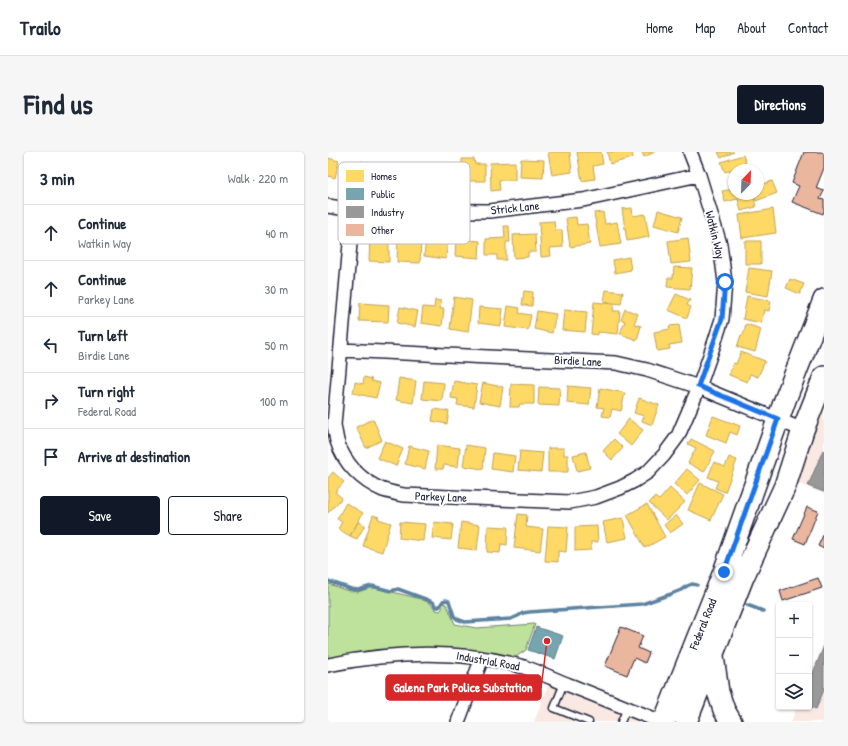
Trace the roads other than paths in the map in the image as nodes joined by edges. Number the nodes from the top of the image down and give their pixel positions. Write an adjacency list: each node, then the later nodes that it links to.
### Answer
1 (690, 152): 2 (street, Watkin Way)
2 (699, 175): 5 (street, Strick Lane); 8 (street, Watkin Way)
3 (328, 206): 4 (street, Strick Lane)
4 (338, 208)
5 (470, 211)
6 (351, 244): 9 (street, Parkey Lane)
7 (824, 300): 12 (main road, Federal Road)
8 (714, 344): 11 (street, Parkey Lane)
9 (341, 350): 11 (street, Birdie Lane); 11 (street, Parkey Lane)
10 (824, 377): 13 (main road, Federal Road)
11 (698, 386): 12 (street, Birdie Lane)
12 (778, 419): 13 (street, Birdie Lane); 22 (main road, Federal Road)
13 (804, 430): 14 (main road, Federal Road)
14 (713, 654): 23 (main road, Federal Road); 24 (main road)
15 (482, 658): 16 (street, Industrial Road); 17 (street, Industrial Road); 19 (street)
16 (328, 665)
17 (564, 683): 18 (street, Industrial Road); 20 (lane)
18 (627, 708): 21 (lane); 22 (street, Industrial Road)
19 (458, 722)
20 (589, 722)
21 (621, 722)
22 (663, 722)
23 (686, 722)
24 (731, 722)

